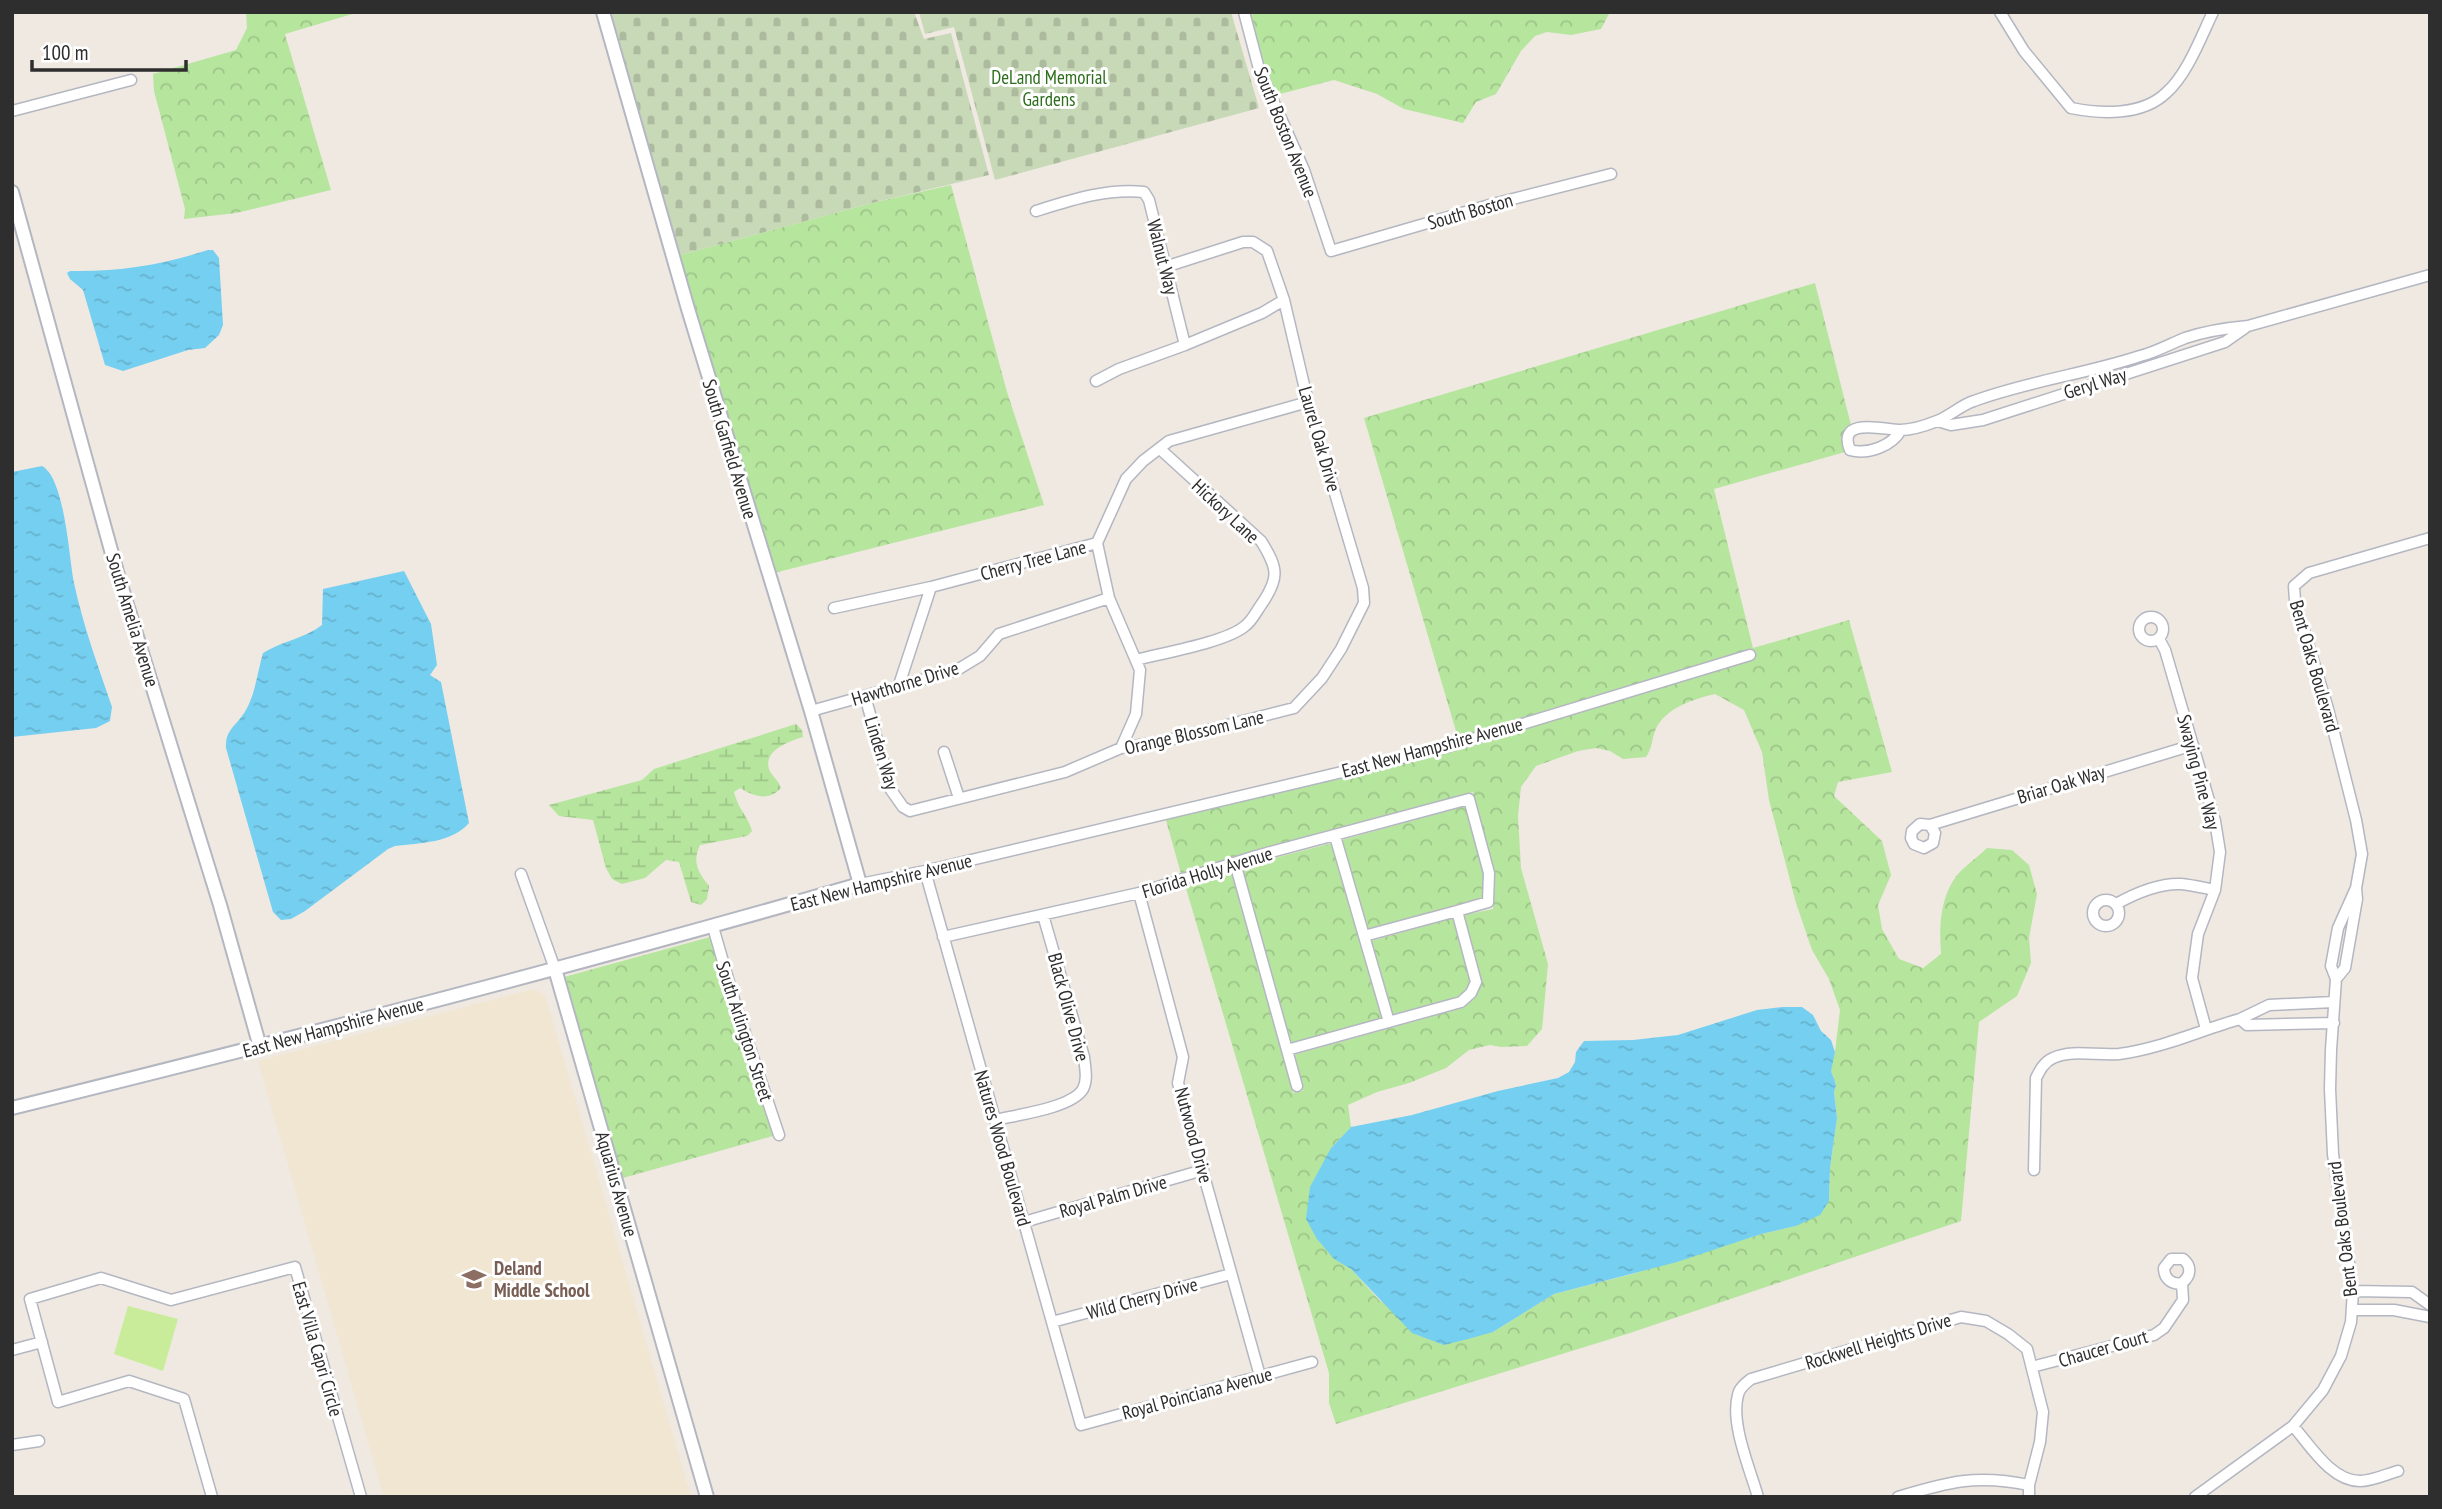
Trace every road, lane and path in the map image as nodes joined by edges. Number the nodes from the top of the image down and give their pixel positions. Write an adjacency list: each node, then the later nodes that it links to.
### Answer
1 (603, 12): 36 (street, South Garfield Avenue)
2 (1244, 12): 10 (street, South Boston Avenue)
3 (2000, 12): 4 (street)
4 (2213, 12)
5 (131, 80): 6 (street)
6 (12, 111)
7 (1611, 174): 10 (street, South Boston)
8 (12, 192): 62 (street, South Amelia Avenue)
9 (1036, 211): 11 (street, Walnut Way)
10 (1331, 251)
11 (1165, 267): 13 (street, Laurel Oak Drive); 15 (street, Walnut Way)
12 (2430, 275): 14 (street, Geryl Way)
13 (1284, 300): 15 (street); 20 (street, Laurel Oak Drive)
14 (2248, 326): 16 (street, Geryl Way); 17 (street, Geryl Way)
15 (1185, 345): 18 (street)
16 (2147, 354): 17 (street); 19 (street, Geryl Way)
17 (2150, 366): 21 (street, Geryl Way)
18 (1096, 381)
19 (2012, 389): 21 (street); 22 (street, Geryl Way)
20 (1308, 402): 24 (street, Cherry Tree Lane); 31 (street, Laurel Oak Drive)
21 (2018, 408): 22 (street, Geryl Way)
22 (1938, 421): 23 (street, Geryl Way)
23 (1901, 430): 23 (street, Geryl Way)
24 (1160, 449): 26 (street, Cherry Tree Lane); 33 (street, Hickory Lane)
25 (2430, 538): 57 (street, Bent Oaks Boulevard)
26 (1097, 543): 27 (street, Cherry Tree Lane); 28 (street)
27 (931, 587): 29 (street, Cherry Tree Lane); 34 (street)
28 (1109, 598): 33 (street); 34 (street, Hawthorne Drive)
29 (834, 608)
30 (2159, 639): 37 (street, Swaying Pine Way)
31 (1341, 649): 38 (street, Orange Blossom Lane)
32 (1750, 655): 45 (street, East New Hampshire Avenue)
33 (1136, 660): 38 (street)
34 (898, 688): 35 (street, Hawthorne Drive)
35 (865, 696): 36 (street, Hawthorne Drive); 41 (street, Linden Way)
36 (811, 711): 47 (street, South Garfield Avenue)
37 (2193, 745): 42 (street, Briar Oak Way); 48 (street, Swaying Pine Way)
38 (1121, 748): 40 (street, Orange Blossom Lane)
39 (944, 752): 40 (street)
40 (959, 798): 41 (street, Orange Blossom Lane)
41 (903, 807)
42 (1930, 825)
43 (1335, 836): 44 (street, Florida Holly Avenue); 51 (street, Florida Holly Avenue); 54 (street)
44 (1235, 863): 49 (street, Florida Holly Avenue); 63 (street)
45 (925, 871): 47 (street, East New Hampshire Avenue); 55 (street, Natures Wood Boulevard)
46 (521, 874): 56 (street, Aquarius Avenue)
47 (860, 884): 53 (street, East New Hampshire Avenue)
48 (2215, 891): 50 (street); 61 (street, Swaying Pine Way)
49 (1139, 893): 52 (street, Florida Holly Avenue); 68 (street, Nutwood Drive)
50 (2116, 904)
51 (1457, 911): 54 (street); 59 (street)
52 (1044, 915): 55 (street, Florida Holly Avenue); 66 (street, Black Olive Drive)
53 (713, 927): 56 (street, East New Hampshire Avenue); 67 (street, South Arlington Street)
54 (1364, 936): 59 (street)
55 (943, 937): 66 (street, Natures Wood Boulevard)
56 (555, 970): 62 (street, East New Hampshire Avenue); 91 (street, Aquarius Avenue)
57 (2334, 1002): 58 (street); 60 (street, Bent Oaks Boulevard)
58 (2240, 1019): 60 (street); 61 (street)
59 (1389, 1022): 63 (street)
60 (2334, 1023): 73 (street, Bent Oaks Boulevard)
61 (2206, 1029): 69 (street)
62 (260, 1047): 65 (street, East New Hampshire Avenue)
63 (1287, 1050): 64 (street)
64 (1297, 1086)
65 (12, 1108)
66 (995, 1120): 70 (street, Natures Wood Boulevard)
67 (779, 1135)
68 (1203, 1170): 70 (street, Royal Palm Drive); 71 (street, Nutwood Drive)
69 (2034, 1170)
70 (1024, 1222): 77 (street, Natures Wood Boulevard)
71 (1231, 1274): 77 (street, Wild Cherry Drive); 82 (street, Nutwood Drive)
72 (2182, 1283): 81 (street, Chaucer Court)
73 (2353, 1291): 74 (street); 75 (street, Bent Oaks Boulevard)
74 (2430, 1305)
75 (2352, 1310): 76 (street); 84 (street, Bent Oaks Boulevard)
76 (2430, 1317)
77 (1052, 1322): 83 (street, Natures Wood Boulevard)
78 (42, 1342): 79 (street); 89 (street, East Villa Capri Circle); 90 (street, East Villa Capri Circle)
79 (12, 1350)
80 (1312, 1362): 82 (street, Royal Poinciana Avenue)
81 (2032, 1367): 88 (street, Rockwell Heights Drive); 92 (street, Rockwell Heights Drive)
82 (1260, 1376): 83 (street, Royal Poinciana Avenue)
83 (1081, 1424)
84 (2293, 1426): 87 (street); 95 (street, Bent Oaks Boulevard)
85 (39, 1441): 86 (street)
86 (12, 1445)
87 (2398, 1471)
88 (2029, 1485): 93 (street); 94 (street, Rockwell Heights Drive)
89 (212, 1497)
90 (361, 1497)
91 (707, 1497)
92 (1758, 1497)
93 (1898, 1497)
94 (2029, 1497)
95 (2195, 1497)

